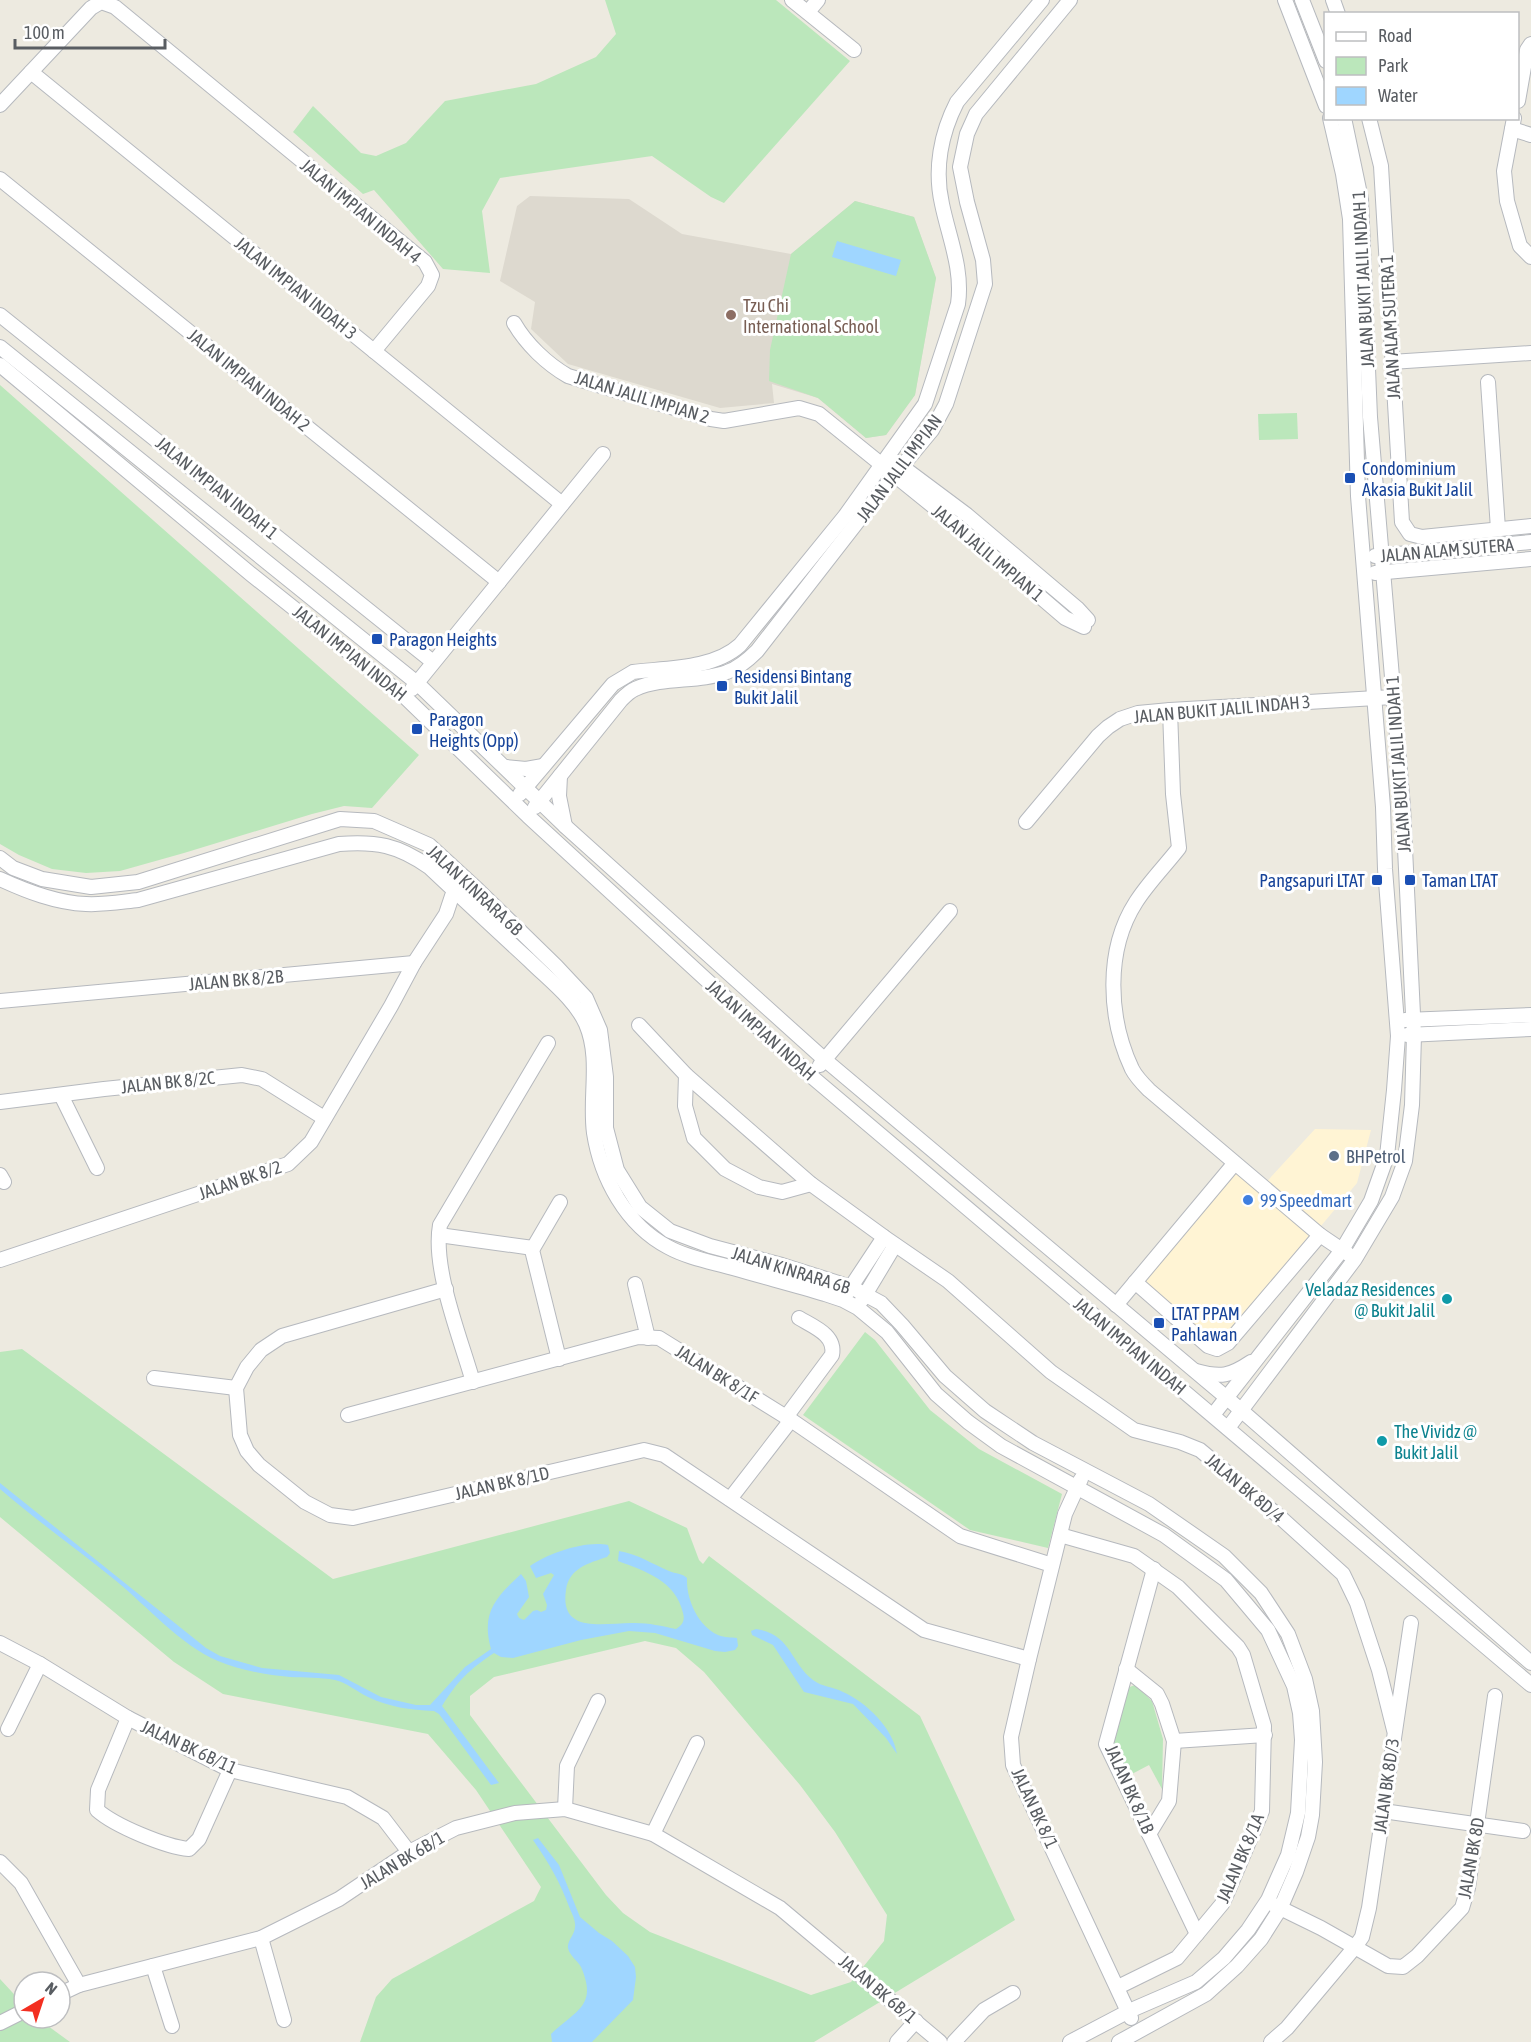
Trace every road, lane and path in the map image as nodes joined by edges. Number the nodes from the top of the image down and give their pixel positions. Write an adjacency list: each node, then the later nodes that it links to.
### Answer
1 (792, 0): 7 (street)
2 (818, 0): 7 (street)
3 (1042, 0): 33 (street, JALAN JALIL IMPIAN)
4 (1070, 0): 30 (street, JALAN JALIL IMPIAN)
5 (1285, 0): 13 (street)
6 (1302, 0): 10 (street)
7 (808, 12): 9 (street)
8 (1531, 44): 12 (street)
9 (854, 50)
10 (1324, 56)
11 (31, 72): 14 (street); 25 (street, JALAN IMPIAN INDAH 3); 25 (street, JALAN IMPIAN INDAH 4)
12 (1519, 94)
13 (1324, 101)
14 (0, 105)
15 (1330, 120): 43 (street, JALAN BUKIT JALIL INDAH 1)
16 (1344, 120): 42 (street, JALAN BUKIT JALIL INDAH 1)
17 (1370, 120): 27 (street, JALAN ALAM SUTERA 1)
18 (1513, 124): 19 (street); 21 (street)
19 (1531, 135)
20 (0, 179): 47 (street, JALAN IMPIAN INDAH 2)
21 (1531, 257)
22 (0, 315): 50 (street, JALAN IMPIAN INDAH 1)
23 (514, 323): 31 (street, JALAN JALIL IMPIAN 2)
24 (0, 347): 51 (street, JALAN IMPIAN INDAH)
25 (374, 351): 38 (street, JALAN IMPIAN INDAH 3)
26 (1531, 353): 27 (street)
27 (1391, 362): 40 (street, JALAN ALAM SUTERA 1)
28 (0, 365): 53 (street, JALAN IMPIAN INDAH)
29 (1488, 382): 40 (street)
30 (914, 452): 34 (street, JALAN JALIL IMPIAN); 36 (street)
31 (868, 453): 33 (street, JALAN JALIL IMPIAN 2); 33 (street); 35 (street)
32 (603, 454): 38 (street)
33 (888, 455): 34 (street, JALAN JALIL IMPIAN 2); 35 (street, JALAN JALIL IMPIAN)
34 (898, 471): 36 (street, JALAN JALIL IMPIAN 1); 37 (street, JALAN JALIL IMPIAN)
35 (867, 484): 56 (street, JALAN JALIL IMPIAN)
36 (914, 484): 37 (street); 48 (street, JALAN JALIL IMPIAN 1); 49 (street, JALAN JALIL IMPIAN 1)
37 (879, 494): 58 (street, JALAN JALIL IMPIAN)
38 (562, 504): 47 (street)
39 (1531, 526): 40 (street)
40 (1498, 529)
41 (1531, 542): 42 (street, JALAN ALAM SUTERA)
42 (1382, 556): 43 (street, JALAN ALAM SUTERA); 45 (street, JALAN BUKIT JALIL INDAH 1)
43 (1363, 557): 46 (street, JALAN BUKIT JALIL INDAH 1)
44 (1531, 559): 45 (street, JALAN ALAM SUTERA)
45 (1383, 573): 46 (street, JALAN ALAM SUTERA); 52 (street, JALAN BUKIT JALIL INDAH 1)
46 (1366, 574): 54 (street, JALAN BUKIT JALIL INDAH 1)
47 (499, 582): 50 (street)
48 (1072, 603): 49 (street); 49 (street, JALAN JALIL IMPIAN 1)
49 (1062, 615)
50 (434, 662): 51 (street)
51 (417, 683): 53 (street); 57 (street, JALAN IMPIAN INDAH)
52 (1393, 696): 54 (street, JALAN BUKIT JALIL INDAH 3); 63 (street, JALAN BUKIT JALIL INDAH 1)
53 (405, 698): 60 (street, JALAN IMPIAN INDAH)
54 (1374, 698): 55 (street, JALAN BUKIT JALIL INDAH 3); 62 (street, JALAN BUKIT JALIL INDAH 1)
55 (1170, 710): 65 (street, JALAN BUKIT JALIL INDAH 3); 89 (street)
56 (543, 766): 57 (street); 59 (street, JALAN JALIL IMPIAN)
57 (506, 767): 59 (street, JALAN IMPIAN INDAH)
58 (560, 776): 61 (street, JALAN JALIL IMPIAN); 66 (street)
59 (525, 787): 60 (street, JALAN JALIL IMPIAN); 61 (street, JALAN IMPIAN INDAH)
60 (513, 801): 64 (street, JALAN IMPIAN INDAH)
61 (540, 802): 64 (street, JALAN JALIL IMPIAN); 66 (street, JALAN IMPIAN INDAH)
62 (1383, 807): 63 (street); 77 (street, JALAN BUKIT JALIL INDAH 1)
63 (1403, 807): 76 (street, JALAN BUKIT JALIL INDAH 1)
64 (528, 816): 85 (street, JALAN IMPIAN INDAH)
65 (1026, 822)
66 (565, 826): 83 (street, JALAN IMPIAN INDAH)
67 (0, 858): 69 (street, JALAN KINRARA 6B)
68 (0, 879): 71 (street, JALAN KINRARA 6B)
69 (467, 879): 70 (street, JALAN KINRARA 6B); 71 (street)
70 (478, 890): 71 (street); 102 (street, JALAN KINRARA 6B)
71 (460, 896): 73 (street); 105 (street, JALAN KINRARA 6B)
72 (950, 910): 83 (street)
73 (414, 963): 74 (street, JALAN BK 8/2B); 88 (street, JALAN BK 8/2)
74 (0, 1001)
75 (1531, 1015): 76 (street)
76 (1413, 1020): 77 (street); 81 (street, JALAN BUKIT JALIL INDAH 1)
77 (1397, 1021): 80 (street, JALAN BUKIT JALIL INDAH 1)
78 (639, 1025): 84 (street, JALAN BK 8D/4)
79 (1531, 1029): 81 (street)
80 (1398, 1035): 81 (street); 97 (street, JALAN BUKIT JALIL INDAH 1)
81 (1414, 1035): 98 (street, JALAN BUKIT JALIL INDAH 1)
82 (548, 1043): 93 (street)
83 (824, 1059): 85 (street); 106 (street, JALAN IMPIAN INDAH)
84 (686, 1075): 91 (street, JALAN BK 8D/4); 91 (street)
85 (811, 1076): 119 (street, JALAN IMPIAN INDAH)
86 (61, 1095): 87 (street, JALAN BK 8/2C); 88 (street, JALAN BK 8/2C); 90 (street)
87 (0, 1102)
88 (324, 1118): 99 (street, JALAN BK 8/2)
89 (1234, 1164): 94 (street); 100 (street)
90 (97, 1168)
91 (811, 1184): 95 (street, JALAN BK 8D/4)
92 (560, 1202): 96 (street)
93 (438, 1234): 96 (street); 103 (street)
94 (1320, 1235): 97 (street); 100 (street)
95 (889, 1241): 102 (street); 104 (street); 139 (street, JALAN BK 8D/4)
96 (533, 1248): 111 (street)
97 (1342, 1250): 98 (street); 110 (street, JALAN BUKIT JALIL INDAH 1)
98 (1355, 1259): 117 (street, JALAN BUKIT JALIL INDAH 1)
99 (0, 1260)
100 (1135, 1282): 106 (street)
101 (635, 1284): 109 (street)
102 (851, 1287): 104 (street, JALAN KINRARA 6B); 105 (street)
103 (446, 1289): 114 (street); 115 (street)
104 (866, 1294): 107 (street); 122 (street, JALAN KINRARA 6B)
105 (843, 1300): 107 (street, JALAN KINRARA 6B)
106 (1116, 1305): 112 (street, JALAN IMPIAN INDAH)
107 (858, 1308): 123 (street, JALAN KINRARA 6B)
108 (799, 1318): 120 (street)
109 (648, 1338): 111 (street, JALAN BK 8/1F); 120 (street, JALAN BK 8/1F)
110 (1261, 1356): 112 (street); 116 (street, JALAN BUKIT JALIL INDAH 1)
111 (559, 1359): 114 (street, JALAN BK 8/1F)
112 (1194, 1371): 116 (street, JALAN IMPIAN INDAH)
113 (154, 1378): 115 (street)
114 (474, 1382): 118 (street, JALAN BK 8/1F)
115 (236, 1388): 124 (street, JALAN BK 8/1D)
116 (1227, 1398): 117 (street, JALAN IMPIAN INDAH); 119 (street, JALAN BUKIT JALIL INDAH 1)
117 (1242, 1411): 121 (street, JALAN BUKIT JALIL INDAH 1); 131 (street, JALAN IMPIAN INDAH)
118 (348, 1415)
119 (1213, 1415): 121 (street, JALAN IMPIAN INDAH)
120 (789, 1418): 124 (street); 126 (street, JALAN BK 8/1F)
121 (1228, 1428): 134 (street, JALAN IMPIAN INDAH)
122 (1084, 1471): 123 (street, JALAN BK 8/1); 153 (street, JALAN KINRARA 6B)
123 (1077, 1487): 125 (street, JALAN BK 8/1); 152 (street, JALAN KINRARA 6B)
124 (730, 1499): 130 (street, JALAN BK 8/1D)
125 (1060, 1535): 126 (street, JALAN BK 8/1); 127 (street, JALAN BK 8/1A)
126 (1052, 1565): 130 (street, JALAN BK 8/1)
127 (1154, 1569): 133 (street, JALAN BK 8/1B); 140 (street, JALAN BK 8/1A)
128 (1411, 1623): 139 (street, JALAN BK 8D/3)
129 (0, 1643): 132 (street, JALAN BK 6B/11)
130 (1029, 1659): 159 (street, JALAN BK 8/1)
131 (1531, 1663)
132 (40, 1664): 137 (street, JALAN BK 6B/11); 138 (street)
133 (1126, 1669): 141 (street); 149 (street, JALAN BK 8/1B)
134 (1531, 1685)
135 (1495, 1696): 146 (street, JALAN BK 8D)
136 (598, 1701): 144 (street)
137 (128, 1718): 143 (street, JALAN BK 6B/11); 143 (street)
138 (8, 1730)
139 (1394, 1730): 145 (street, JALAN BK 8D/3)
140 (1265, 1735): 141 (street); 154 (street, JALAN BK 8/1A)
141 (1174, 1741): 149 (street)
142 (698, 1743): 148 (street)
143 (230, 1770): 150 (street, JALAN BK 6B/11)
144 (565, 1809): 148 (street, JALAN BK 6B/1); 150 (street, JALAN BK 6B/1)
145 (1383, 1811): 146 (street); 156 (street, JALAN BK 8D/3)
146 (1477, 1824): 147 (street); 156 (street, JALAN BK 8D)
147 (1523, 1831)
148 (653, 1834): 164 (street, JALAN BK 6B/1)
149 (1149, 1834): 154 (street, JALAN BK 8/1B)
150 (410, 1852): 155 (street, JALAN BK 6B/1)
151 (0, 1862): 158 (street)
152 (1268, 1900): 153 (street); 162 (street, JALAN KINRARA 6B)
153 (1280, 1909): 156 (street, JALAN BK 8D); 166 (street, JALAN KINRARA 6B)
154 (1197, 1934): 159 (street, JALAN BK 8/1A)
155 (261, 1938): 157 (street, JALAN BK 6B/1); 163 (street)
156 (1355, 1947): 172 (street, JALAN BK 8D/3)
157 (153, 1966): 158 (street, JALAN BK 6B/1); 165 (street)
158 (80, 1985): 160 (street, JALAN BK 6B/1)
159 (1118, 1987): 162 (street, JALAN BK 8/1)
160 (72, 1989)
161 (1013, 1992): 169 (street)
162 (1129, 2011): 166 (street, JALAN BK 8/1); 170 (street, JALAN KINRARA 6B)
163 (284, 2020)
164 (916, 2021): 167 (street); 168 (street, JALAN BK 6B/1)
165 (172, 2026)
166 (1136, 2032): 171 (street, JALAN KINRARA 6B)
167 (897, 2042)
168 (940, 2042)
169 (954, 2042)
170 (1070, 2042)
171 (1119, 2042)
172 (1271, 2042)

